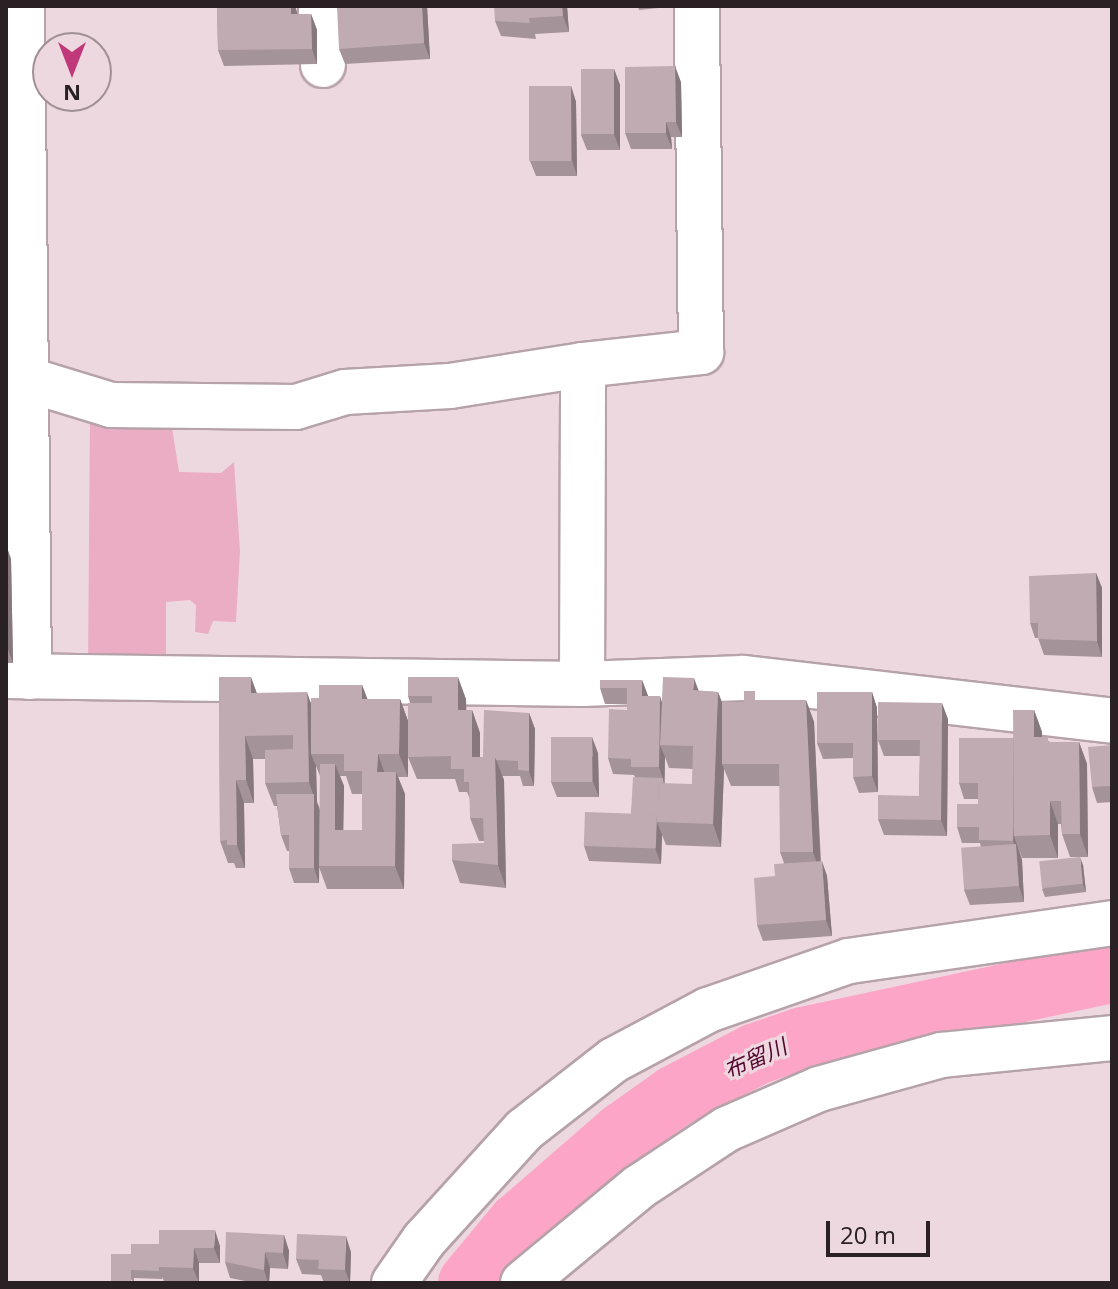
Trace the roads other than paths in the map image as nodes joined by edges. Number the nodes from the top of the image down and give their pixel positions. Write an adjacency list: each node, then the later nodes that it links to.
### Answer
1 (22, 6): 6 (street)
2 (321, 6): 4 (street)
3 (697, 6): 5 (street)
4 (323, 65)
5 (583, 365): 6 (street); 8 (street)
6 (26, 379): 7 (street)
7 (18, 676): 8 (street)
8 (582, 684): 9 (street)
9 (1112, 721)
10 (1112, 923): 12 (street)
11 (1112, 1038): 13 (street)
12 (394, 1283)
13 (523, 1283)

